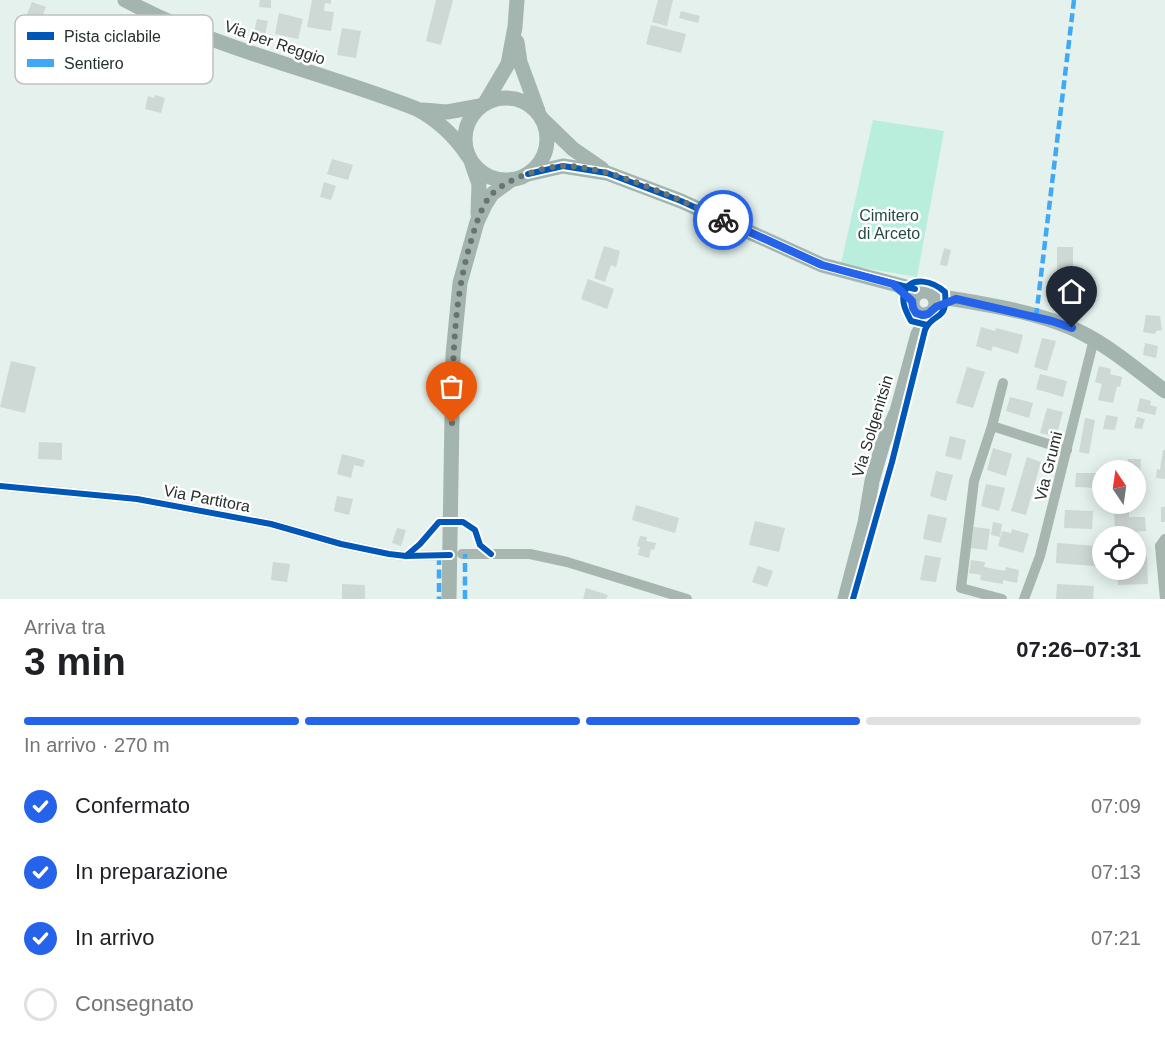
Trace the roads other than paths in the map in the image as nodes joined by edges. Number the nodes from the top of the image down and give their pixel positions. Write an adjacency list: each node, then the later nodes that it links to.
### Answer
1 (125, 0): 3 (street, Via per Reggio)
2 (517, 0): 4 (street)
3 (156, 15)
4 (515, 27): 6 (street); 8 (street)
5 (213, 40): 7 (street, Via per Reggio)
6 (482, 105): 7 (street, Via per Reggio); 8 (street); 9 (street)
7 (417, 109): 9 (street, Via per Reggio)
8 (541, 116): 10 (street); 11 (street)
9 (469, 158): 12 (street); 13 (street)
10 (607, 173): 11 (street); 14 (street)
11 (528, 174): 12 (street)
12 (511, 180): 13 (street)
13 (477, 222): 22 (street)
14 (924, 303): 15 (street); 25 (street, Via Solgenitsin)
15 (1094, 339): 17 (street); 19 (street, Via Grumi)
16 (1003, 383): 18 (street)
17 (1165, 391)
18 (992, 426): 19 (street); 26 (street)
19 (1067, 450): 27 (street, Via Grumi)
20 (0, 486): 22 (street, Via Partitora)
21 (1165, 539): 28 (street)
22 (456, 554): 23 (street); 24 (street, Via Partitora)
23 (449, 599)
24 (687, 599)
25 (845, 599)
26 (1002, 599)
27 (1024, 599)
28 (1165, 599)

